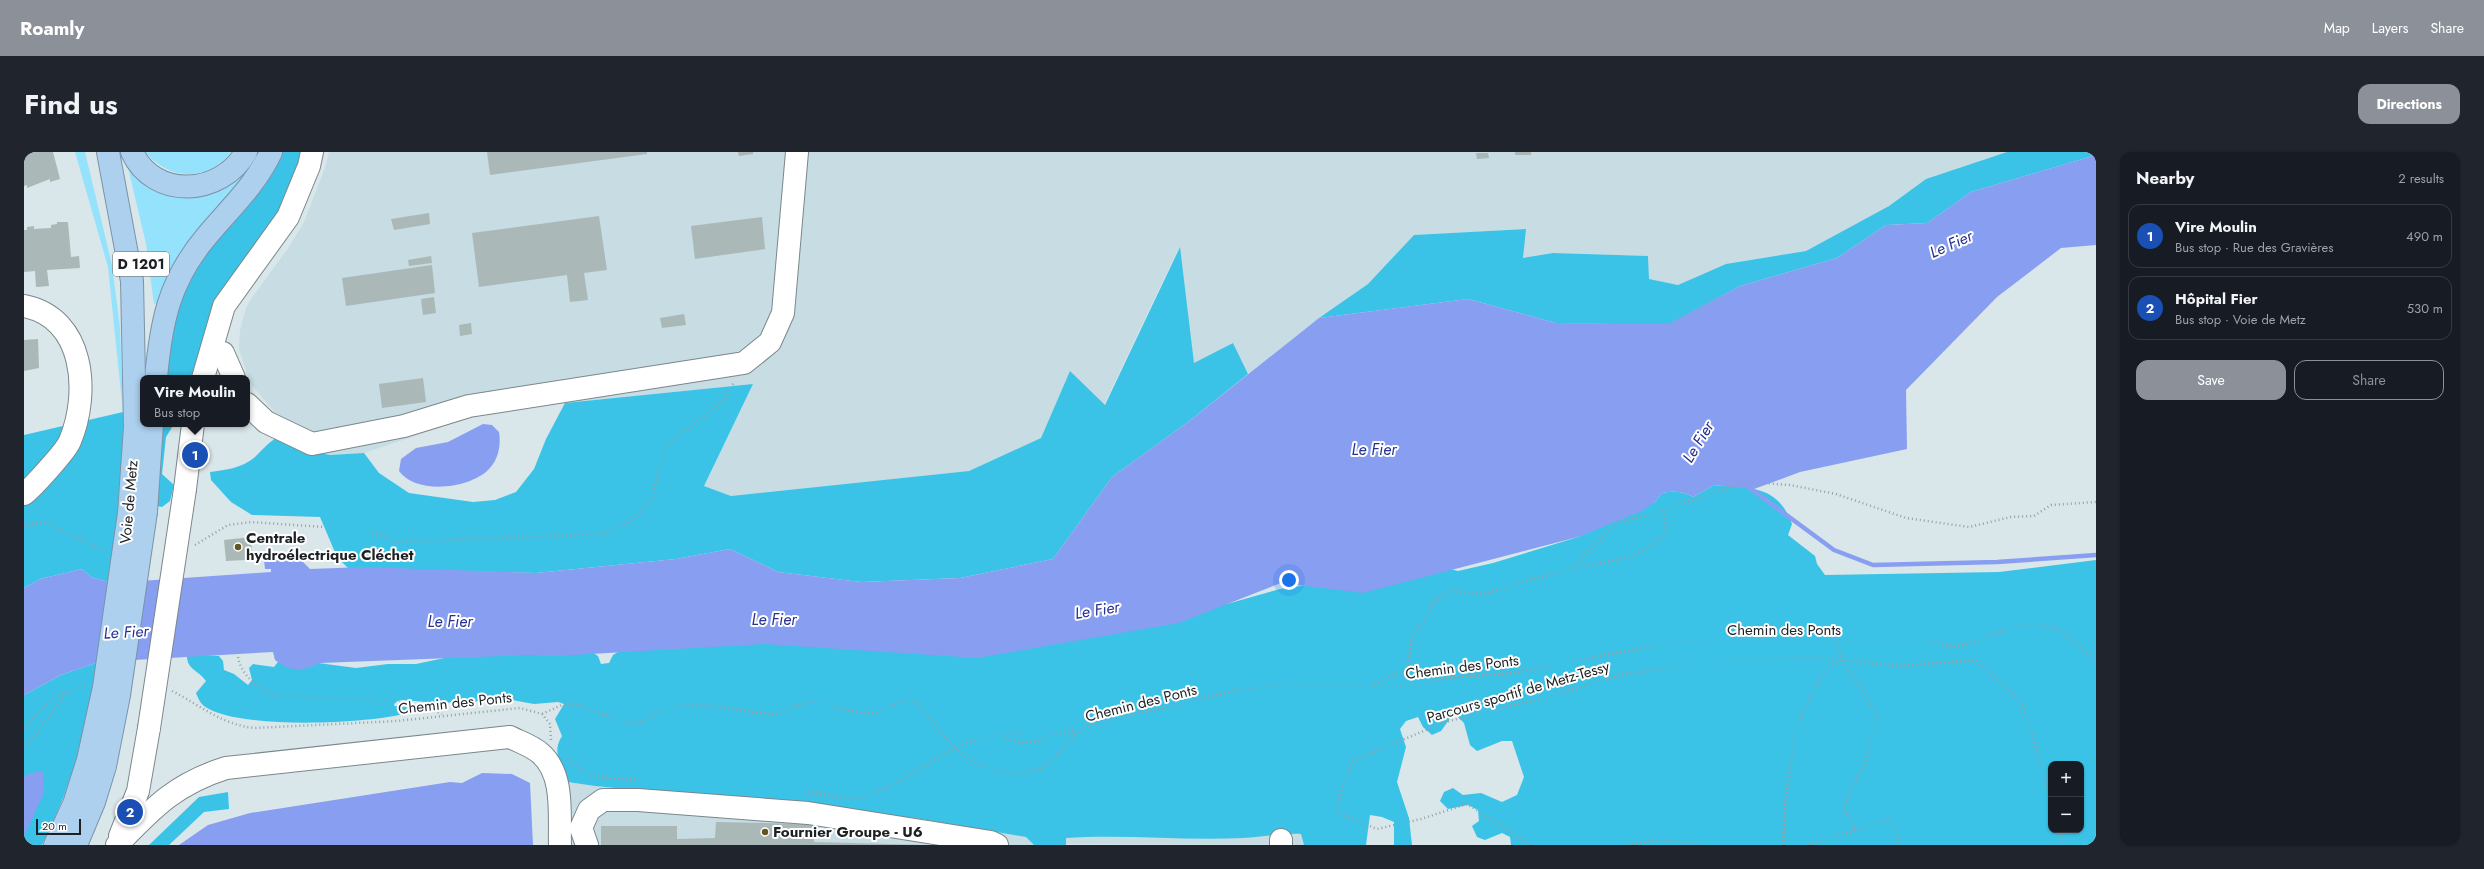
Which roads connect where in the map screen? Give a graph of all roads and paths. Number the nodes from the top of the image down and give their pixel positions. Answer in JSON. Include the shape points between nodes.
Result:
{"nodes":[{"id":1,"x":96,"y":152,"type":"edge"},
{"id":2,"x":108,"y":152,"type":"edge"},
{"id":3,"x":118,"y":152,"type":"edge"},
{"id":4,"x":132,"y":152,"type":"edge"},
{"id":5,"x":246,"y":152,"type":"edge"},
{"id":6,"x":271,"y":152,"type":"edge"},
{"id":7,"x":312,"y":152,"type":"edge"},
{"id":8,"x":797,"y":152,"type":"edge"},
{"id":9,"x":236,"y":292,"type":"junction"},
{"id":10,"x":24,"y":306,"type":"edge"},
{"id":11,"x":133,"y":336,"type":"junction"},
{"id":12,"x":223,"y":353,"type":"junction"},
{"id":13,"x":744,"y":363,"type":"junction"},
{"id":14,"x":150,"y":375,"type":"edge"},
{"id":15,"x":156,"y":375,"type":"edge"},
{"id":16,"x":204,"y":375,"type":"edge"},
{"id":17,"x":219,"y":375,"type":"edge"},
{"id":18,"x":233,"y":375,"type":"edge"},
{"id":19,"x":250,"y":407,"type":"edge"},
{"id":20,"x":153,"y":427,"type":"edge"},
{"id":21,"x":197,"y":431,"type":"edge"},
{"id":22,"x":24,"y":494,"type":"edge"},
{"id":23,"x":2096,"y":502,"type":"edge"},
{"id":24,"x":1663,"y":510,"type":"junction"},
{"id":25,"x":138,"y":512,"type":"junction"},
{"id":26,"x":24,"y":525,"type":"edge"},
{"id":27,"x":190,"y":548,"type":"dead end"},
{"id":28,"x":111,"y":550,"type":"dead end"},
{"id":29,"x":1571,"y":570,"type":"junction"},
{"id":30,"x":1836,"y":641,"type":"junction"},
{"id":31,"x":238,"y":657,"type":"dead end"},
{"id":32,"x":2096,"y":659,"type":"edge"},
{"id":33,"x":1842,"y":660,"type":"junction"},
{"id":34,"x":88,"y":684,"type":"dead end"},
{"id":35,"x":1374,"y":684,"type":"junction"},
{"id":36,"x":167,"y":689,"type":"dead end"},
{"id":37,"x":67,"y":691,"type":"junction"},
{"id":38,"x":443,"y":714,"type":"junction"},
{"id":39,"x":542,"y":714,"type":"junction"},
{"id":40,"x":24,"y":728,"type":"edge"},
{"id":41,"x":1078,"y":731,"type":"junction"},
{"id":42,"x":1026,"y":732,"type":"dead end"},
{"id":43,"x":1003,"y":736,"type":"junction"},
{"id":44,"x":24,"y":745,"type":"edge"},
{"id":45,"x":954,"y":748,"type":"junction"},
{"id":46,"x":544,"y":757,"type":"junction"},
{"id":47,"x":97,"y":763,"type":"junction"},
{"id":48,"x":639,"y":780,"type":"dead end"},
{"id":49,"x":683,"y":784,"type":"dead end"},
{"id":50,"x":720,"y":787,"type":"dead end"},
{"id":51,"x":803,"y":794,"type":"dead end"},
{"id":52,"x":2050,"y":797,"type":"edge"},
{"id":53,"x":157,"y":804,"type":"junction"},
{"id":54,"x":130,"y":812,"type":"junction"},
{"id":55,"x":1856,"y":830,"type":"junction"},
{"id":56,"x":2061,"y":833,"type":"edge"},
{"id":57,"x":55,"y":845,"type":"edge"},
{"id":58,"x":76,"y":845,"type":"edge"},
{"id":59,"x":116,"y":845,"type":"edge"},
{"id":60,"x":560,"y":845,"type":"edge"},
{"id":61,"x":587,"y":845,"type":"edge"},
{"id":62,"x":997,"y":845,"type":"edge"},
{"id":63,"x":1531,"y":845,"type":"edge"},
{"id":64,"x":1628,"y":845,"type":"edge"},
{"id":65,"x":1704,"y":845,"type":"edge"},
{"id":66,"x":1783,"y":845,"type":"edge"},
{"id":67,"x":1808,"y":845,"type":"edge"},
{"id":68,"x":1899,"y":845,"type":"edge"},
{"id":69,"x":2064,"y":845,"type":"edge"}],
"edges":[{"from":1,"to":11,"type":"highway","via":[[115,228]]},
{"from":2,"to":11,"type":"highway","name":"Voie de Metz","number":"D 1201","via":[[132,281]]},
{"from":3,"to":14,"type":"highway","number":"D 1201","via":[[143,275]]},
{"from":4,"to":5,"type":"highway","via":[[138,164],[150,176],[170,185],[187,188],[206,185],[226,175]]},
{"from":6,"to":15,"type":"highway","via":[[250,188],[206,236],[186,263],[173,287],[160,335]]},
{"from":7,"to":9,"type":"street","via":[[309,166],[288,217]]},
{"from":8,"to":13,"type":"street","via":[[783,313],[770,342]]},
{"from":9,"to":12,"type":"street"},
{"from":9,"to":16,"type":"street","via":[[224,306]]},
{"from":10,"to":22,"type":"street","via":[[37,308],[55,320],[70,339],[82,380],[81,401],[70,443]]},
{"from":11,"to":25,"type":"highway","name":"Voie de Metz","number":"D 1201"},
{"from":12,"to":17,"type":"street"},
{"from":12,"to":18,"type":"street"},
{"from":13,"to":19,"type":"street","via":[[469,406],[404,426],[312,444],[266,422]]},
{"from":13,"to":27,"type":"path","via":[[725,399],[667,446],[650,500],[631,521],[604,534],[396,542],[367,530],[251,522],[228,525]]},
{"from":20,"to":25,"type":"highway","name":"Voie de Metz"},
{"from":21,"to":54,"type":"street","bridge":true,"via":[[186,485],[138,791]]},
{"from":23,"to":24,"type":"path","via":[[2051,505],[2034,516],[2011,516],[1969,527],[1906,518],[1828,493],[1790,485],[1747,482]]},
{"from":24,"to":29,"type":"path","via":[[1615,524]]},
{"from":24,"to":29,"type":"path","via":[[1666,534],[1636,555]]},
{"from":25,"to":47,"type":"highway","name":"Voie de Metz","bridge":true,"via":[[104,687]]},
{"from":26,"to":28,"type":"path","via":[[45,522],[102,550]]},
{"from":29,"to":35,"type":"path","via":[[1484,594],[1453,591],[1434,600],[1430,612],[1412,638],[1408,668]]},
{"from":30,"to":32,"type":"path","name":"Chemin des Ponts","via":[[1929,640],[1957,646],[1988,637],[2007,627],[2041,625],[2063,632]]},
{"from":30,"to":33,"type":"path"},
{"from":30,"to":35,"type":"path","name":"Chemin des Ponts","via":[[1678,641],[1512,673],[1446,678],[1417,686]]},
{"from":31,"to":38,"type":"path","via":[[239,664],[251,681],[273,695],[392,701],[424,707]]},
{"from":33,"to":52,"type":"path","name":"Parcours sportif de Metz-Tessy","via":[[1898,666],[1975,660],[2022,702]]},
{"from":33,"to":55,"type":"path","via":[[1877,713],[1866,761],[1843,806]]},
{"from":33,"to":63,"type":"path","name":"Parcours sportif de Metz-Tessy","via":[[1813,657],[1729,660],[1623,674],[1544,698],[1445,722],[1352,761],[1335,811],[1377,829],[1421,819],[1467,804]]},
{"from":33,"to":66,"type":"path","via":[[1825,669],[1798,724],[1785,804]]},
{"from":34,"to":37,"type":"path"},
{"from":35,"to":41,"type":"path","name":"Chemin des Ponts","via":[[1280,685],[1241,689],[1091,725]]},
{"from":36,"to":38,"type":"path","name":"Chemin des Ponts","via":[[214,717],[241,727],[269,728],[397,721]]},
{"from":37,"to":40,"type":"path","via":[[54,697]]},
{"from":37,"to":44,"type":"path","via":[[32,739]]},
{"from":38,"to":39,"type":"path","name":"Chemin des Ponts","via":[[520,708]]},
{"from":39,"to":45,"type":"path","name":"Chemin des Ponts","via":[[564,704],[576,704],[636,724],[664,710],[684,705],[714,706],[774,715],[815,701],[859,713],[875,713],[908,699],[913,700]]},
{"from":39,"to":46,"type":"path","via":[[550,724],[552,737]]},
{"from":41,"to":43,"type":"path","via":[[1060,732],[1038,742],[1027,743]]},
{"from":41,"to":45,"type":"path","name":"Chemin des Ponts","via":[[1044,765],[1022,774],[985,768],[963,757]]},
{"from":42,"to":43,"type":"path"},
{"from":43,"to":45,"type":"path","via":[[986,736]]},
{"from":45,"to":51,"type":"path","via":[[877,792],[846,799],[823,794]]},
{"from":46,"to":48,"type":"path","via":[[558,752],[563,753],[577,767],[592,776]]},
{"from":46,"to":53,"type":"street","via":[[510,737],[226,768],[192,780]]},
{"from":46,"to":60,"type":"street","via":[[557,782]]},
{"from":47,"to":57,"type":"highway","name":"Voie de Metz"},
{"from":47,"to":58,"type":"highway","name":"Voie de Metz","via":[[94,802]]},
{"from":49,"to":50,"type":"path"},
{"from":53,"to":54,"type":"street"},
{"from":53,"to":59,"type":"street"},
{"from":54,"to":59,"type":"street"},
{"from":55,"to":67,"type":"path"},
{"from":55,"to":68,"type":"path","via":[[1892,819]]},
{"from":56,"to":69,"type":"path"},
{"from":61,"to":62,"type":"street","via":[[582,828],[589,810],[603,800],[638,800],[808,813]]},
{"from":64,"to":65,"type":"path","via":[[1658,840]]}]}
